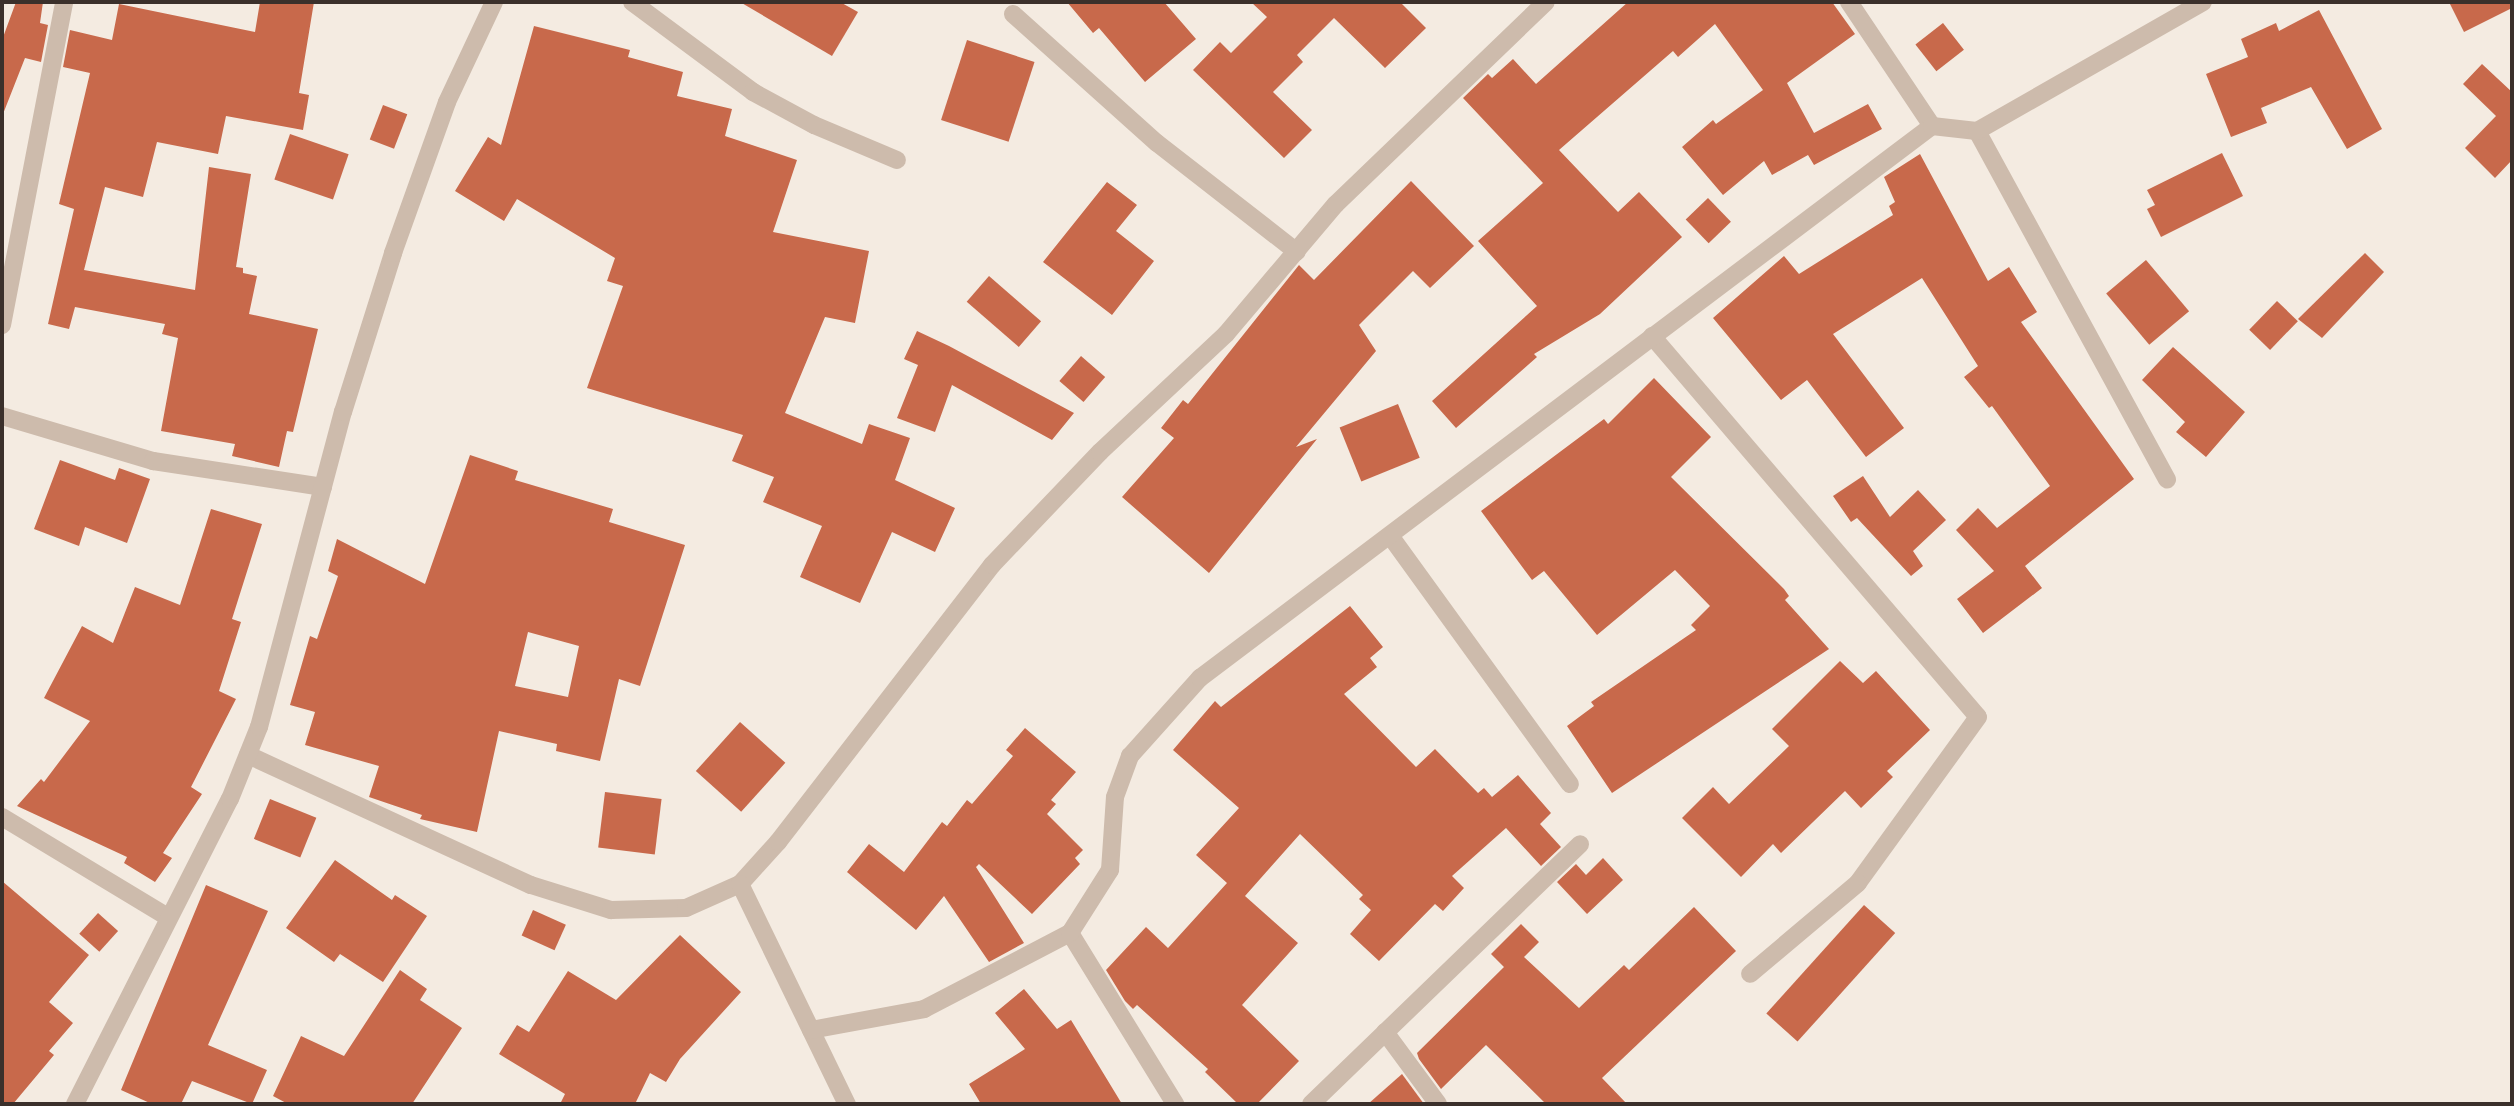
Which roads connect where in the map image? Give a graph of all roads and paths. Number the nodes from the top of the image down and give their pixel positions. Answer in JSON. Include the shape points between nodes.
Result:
{"nodes":[{"id":1,"x":64,"y":2,"type":"edge"},
{"id":2,"x":494,"y":2,"type":"edge"},
{"id":3,"x":632,"y":2,"type":"edge"},
{"id":4,"x":1546,"y":2,"type":"edge"},
{"id":5,"x":1849,"y":2,"type":"edge"},
{"id":6,"x":2203,"y":2,"type":"edge"},
{"id":7,"x":1013,"y":14,"type":"dead end"},
{"id":8,"x":1932,"y":126,"type":"junction"},
{"id":9,"x":1977,"y":131,"type":"junction"},
{"id":10,"x":898,"y":160,"type":"dead end"},
{"id":11,"x":1297,"y":252,"type":"junction"},
{"id":12,"x":2,"y":325,"type":"edge"},
{"id":13,"x":1653,"y":336,"type":"junction"},
{"id":14,"x":2,"y":416,"type":"edge"},
{"id":15,"x":2167,"y":480,"type":"dead end"},
{"id":16,"x":323,"y":487,"type":"junction"},
{"id":17,"x":1391,"y":537,"type":"junction"},
{"id":18,"x":248,"y":755,"type":"junction"},
{"id":19,"x":1570,"y":784,"type":"dead end"},
{"id":20,"x":2,"y":817,"type":"edge"},
{"id":21,"x":1580,"y":844,"type":"dead end"},
{"id":22,"x":740,"y":884,"type":"junction"},
{"id":23,"x":168,"y":917,"type":"junction"},
{"id":24,"x":1070,"y":933,"type":"junction"},
{"id":25,"x":1750,"y":974,"type":"dead end"},
{"id":26,"x":811,"y":1030,"type":"junction"},
{"id":27,"x":1385,"y":1032,"type":"junction"},
{"id":28,"x":80,"y":1102,"type":"edge"},
{"id":29,"x":847,"y":1104,"type":"edge"},
{"id":30,"x":1175,"y":1104,"type":"edge"},
{"id":31,"x":1311,"y":1104,"type":"edge"},
{"id":32,"x":1438,"y":1104,"type":"edge"}],
"edges":[{"from":1,"to":12,"type":"street"},
{"from":2,"to":16,"type":"street","via":[[447,102],[393,253]]},
{"from":3,"to":10,"type":"street","via":[[752,92],[814,125]]},
{"from":4,"to":11,"type":"street","via":[[1336,204]]},
{"from":5,"to":8,"type":"street"},
{"from":6,"to":9,"type":"street"},
{"from":7,"to":11,"type":"street","via":[[1157,143]]},
{"from":8,"to":9,"type":"street"},
{"from":8,"to":13,"type":"street"},
{"from":9,"to":15,"type":"street"},
{"from":11,"to":22,"type":"street","via":[[1226,334],[1100,452],[992,565],[778,842]]},
{"from":13,"to":17,"type":"street"},
{"from":13,"to":25,"type":"street","via":[[1978,718],[1858,883]]},
{"from":14,"to":16,"type":"street","via":[[153,461]]},
{"from":16,"to":18,"type":"street","via":[[280,658]]},
{"from":17,"to":19,"type":"street"},
{"from":17,"to":24,"type":"street","via":[[1200,678],[1130,757],[1115,797],[1110,870]]},
{"from":18,"to":22,"type":"street","via":[[531,884],[611,909],[686,908]]},
{"from":18,"to":23,"type":"street"},
{"from":20,"to":23,"type":"street"},
{"from":21,"to":27,"type":"street"},
{"from":22,"to":26,"type":"street"},
{"from":23,"to":28,"type":"street"},
{"from":24,"to":26,"type":"street","via":[[924,1009]]},
{"from":24,"to":30,"type":"street"},
{"from":26,"to":29,"type":"street"},
{"from":27,"to":31,"type":"street"},
{"from":27,"to":32,"type":"street"}]}
